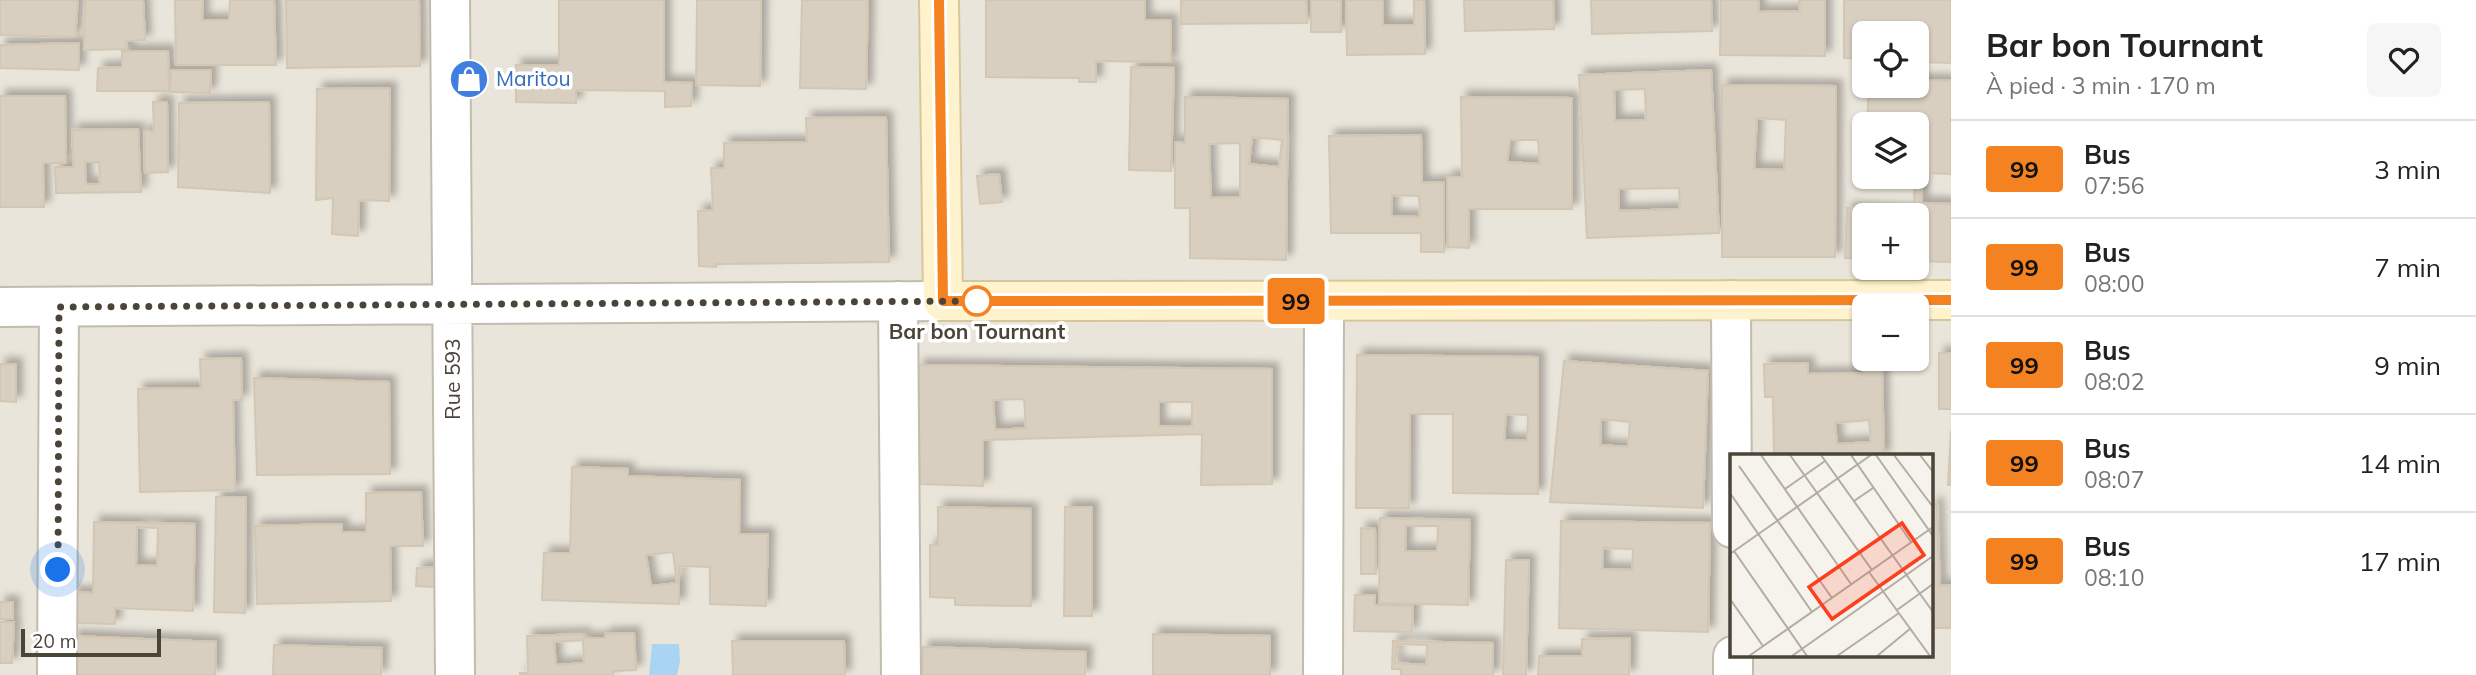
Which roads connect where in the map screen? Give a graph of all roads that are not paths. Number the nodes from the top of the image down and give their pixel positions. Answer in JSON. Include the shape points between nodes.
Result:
{"nodes":[{"id":1,"x":450,"y":0,"type":"edge"},
{"id":2,"x":939,"y":0,"type":"edge"},
{"id":3,"x":1731,"y":300,"type":"junction"},
{"id":4,"x":1951,"y":300,"type":"edge"},
{"id":5,"x":898,"y":301,"type":"junction"},
{"id":6,"x":943,"y":301,"type":"junction"},
{"id":7,"x":1324,"y":301,"type":"junction"},
{"id":8,"x":452,"y":304,"type":"junction"},
{"id":9,"x":0,"y":307,"type":"edge"},
{"id":10,"x":59,"y":307,"type":"junction"},
{"id":11,"x":1732,"y":454,"type":"edge"},
{"id":12,"x":57,"y":675,"type":"edge"},
{"id":13,"x":455,"y":675,"type":"edge"},
{"id":14,"x":901,"y":675,"type":"edge"},
{"id":15,"x":1323,"y":675,"type":"edge"}],
"edges":[{"from":1,"to":8,"type":"street","name":"Rue 593"},
{"from":2,"to":6,"type":"street"},
{"from":3,"to":4,"type":"street"},
{"from":3,"to":7,"type":"street"},
{"from":3,"to":11,"type":"street"},
{"from":5,"to":6,"type":"street"},
{"from":5,"to":8,"type":"street"},
{"from":5,"to":14,"type":"street"},
{"from":6,"to":7,"type":"street"},
{"from":7,"to":15,"type":"street"},
{"from":8,"to":10,"type":"street"},
{"from":8,"to":13,"type":"street","name":"Rue 593"},
{"from":9,"to":10,"type":"street"},
{"from":10,"to":12,"type":"street"}]}
